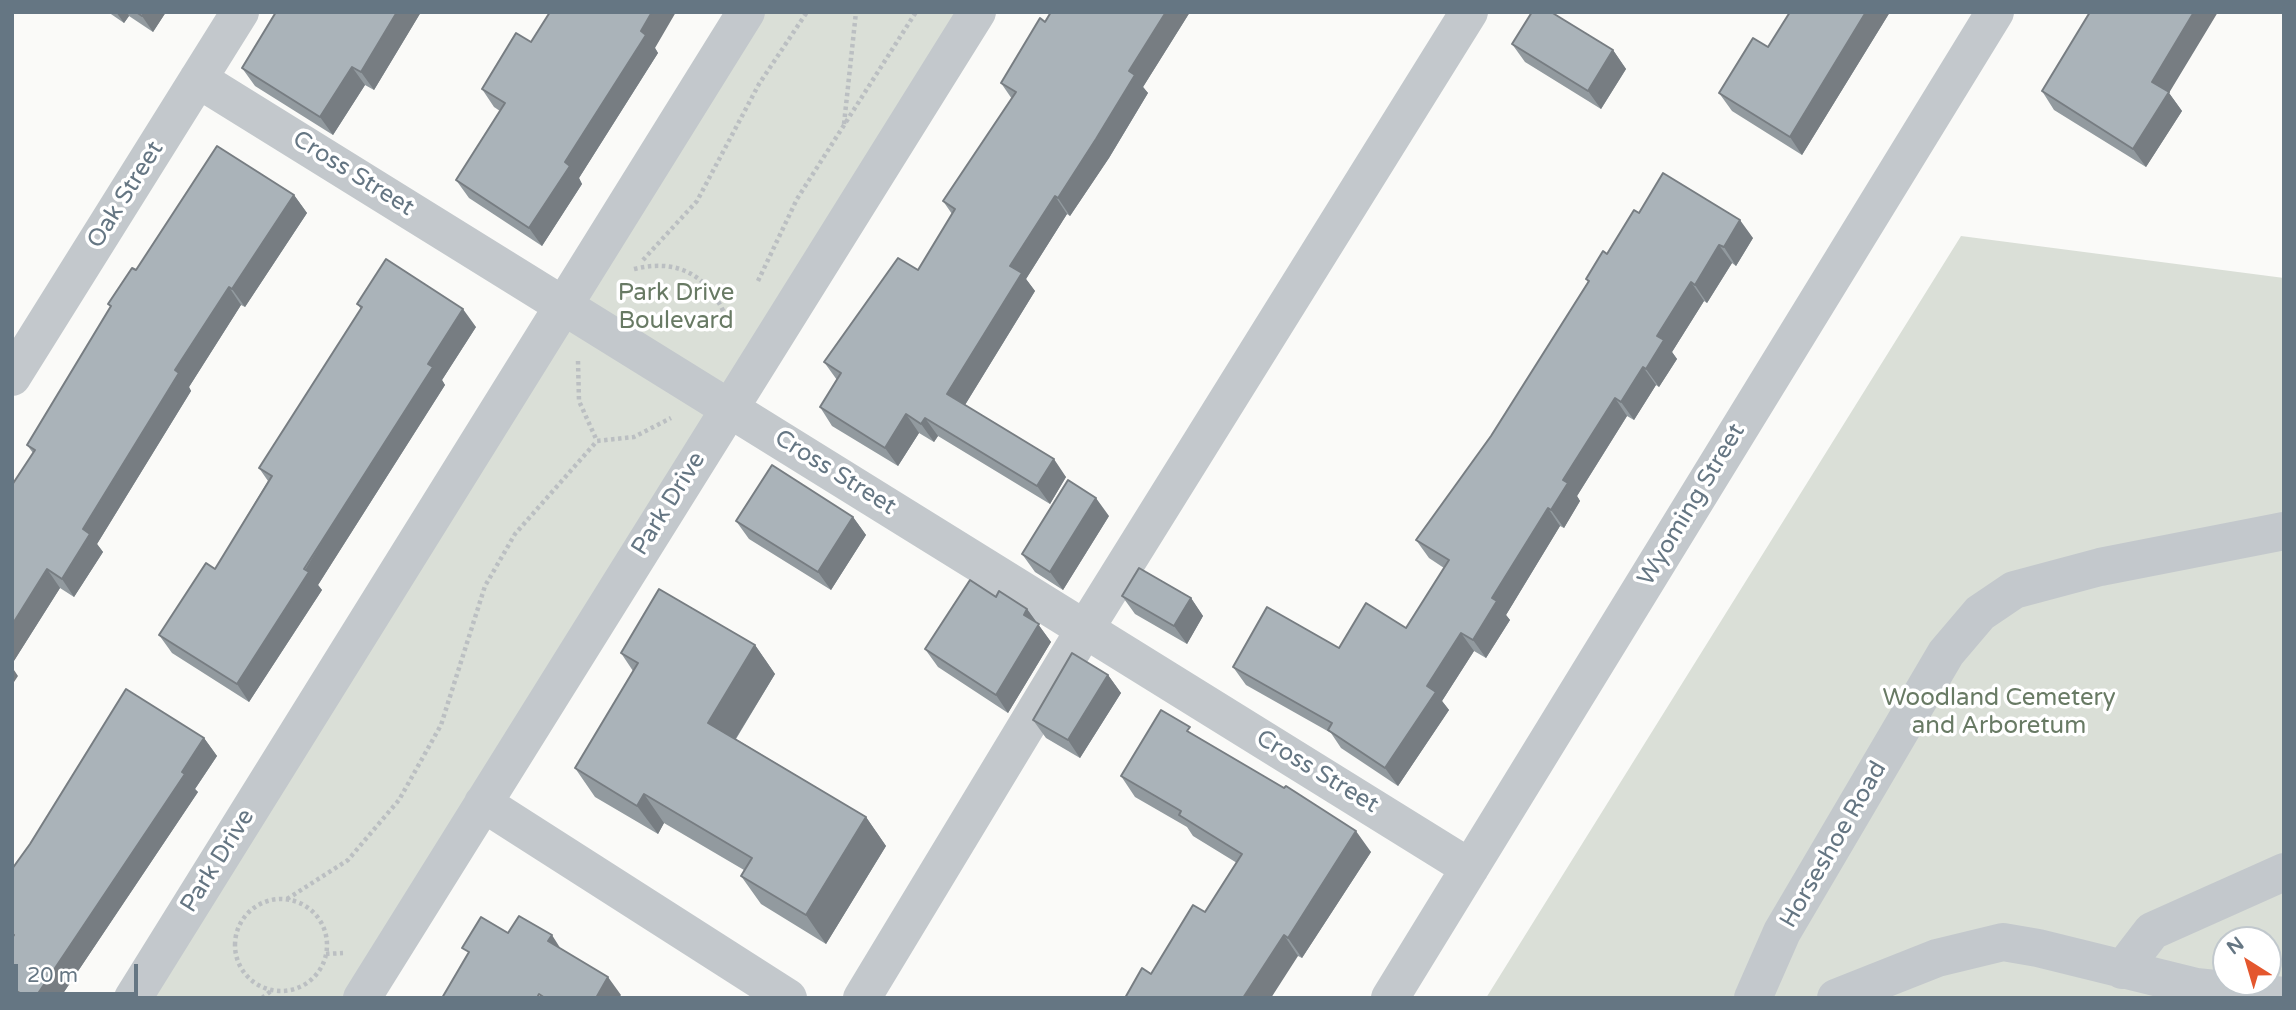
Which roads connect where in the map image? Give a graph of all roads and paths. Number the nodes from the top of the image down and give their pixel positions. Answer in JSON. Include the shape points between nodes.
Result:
{"nodes":[{"id":1,"x":240,"y":12,"type":"edge"},
{"id":2,"x":746,"y":12,"type":"edge"},
{"id":3,"x":807,"y":12,"type":"edge"},
{"id":4,"x":856,"y":12,"type":"edge"},
{"id":5,"x":916,"y":12,"type":"edge"},
{"id":6,"x":977,"y":12,"type":"edge"},
{"id":7,"x":1469,"y":12,"type":"edge"},
{"id":8,"x":1995,"y":12,"type":"edge"},
{"id":9,"x":198,"y":79,"type":"junction"},
{"id":10,"x":843,"y":128,"type":"junction"},
{"id":11,"x":635,"y":268,"type":"junction"},
{"id":12,"x":627,"y":277,"type":"dead end"},
{"id":13,"x":757,"y":283,"type":"dead end"},
{"id":14,"x":563,"y":303,"type":"junction"},
{"id":15,"x":737,"y":319,"type":"dead end"},
{"id":16,"x":731,"y":331,"type":"junction"},
{"id":17,"x":726,"y":343,"type":"dead end"},
{"id":18,"x":578,"y":350,"type":"dead end"},
{"id":19,"x":12,"y":377,"type":"edge"},
{"id":20,"x":728,"y":408,"type":"junction"},
{"id":21,"x":673,"y":417,"type":"dead end"},
{"id":22,"x":597,"y":441,"type":"junction"},
{"id":23,"x":2284,"y":531,"type":"edge"},
{"id":24,"x":1085,"y":629,"type":"junction"},
{"id":25,"x":483,"y":803,"type":"junction"},
{"id":26,"x":1470,"y":868,"type":"junction"},
{"id":27,"x":2284,"y":872,"type":"edge"},
{"id":28,"x":287,"y":899,"type":"junction"},
{"id":29,"x":2122,"y":970,"type":"junction"},
{"id":30,"x":271,"y":991,"type":"junction"},
{"id":31,"x":2284,"y":996,"type":"edge"},
{"id":32,"x":133,"y":998,"type":"edge"},
{"id":33,"x":262,"y":998,"type":"edge"},
{"id":34,"x":362,"y":998,"type":"edge"},
{"id":35,"x":788,"y":998,"type":"edge"},
{"id":36,"x":862,"y":998,"type":"edge"},
{"id":37,"x":1390,"y":998,"type":"edge"},
{"id":38,"x":1754,"y":998,"type":"edge"},
{"id":39,"x":1836,"y":998,"type":"edge"}],
"edges":[{"from":1,"to":9,"type":"street","name":"Oak Street"},
{"from":2,"to":14,"type":"street","name":"Park Drive"},
{"from":3,"to":11,"type":"path","via":[[759,84],[697,201]]},
{"from":4,"to":10,"type":"path"},
{"from":5,"to":10,"type":"path"},
{"from":6,"to":20,"type":"street","name":"Park Drive"},
{"from":7,"to":24,"type":"street"},
{"from":8,"to":26,"type":"street","name":"Wyoming Street"},
{"from":9,"to":14,"type":"street","name":"Cross Street"},
{"from":9,"to":19,"type":"street","name":"Oak Street"},
{"from":10,"to":13,"type":"path","via":[[797,199]]},
{"from":11,"to":12,"type":"path"},
{"from":11,"to":16,"type":"path","via":[[669,266],[701,279],[721,301]]},
{"from":14,"to":20,"type":"street","name":"Cross Street"},
{"from":14,"to":32,"type":"street","name":"Park Drive"},
{"from":15,"to":16,"type":"path"},
{"from":16,"to":17,"type":"path"},
{"from":18,"to":22,"type":"path","via":[[579,401]]},
{"from":20,"to":24,"type":"street","name":"Cross Street"},
{"from":20,"to":25,"type":"street","name":"Park Drive"},
{"from":21,"to":22,"type":"path","via":[[635,437]]},
{"from":22,"to":28,"type":"path","via":[[515,534],[485,586],[440,725],[399,800],[348,860]]},
{"from":23,"to":38,"type":"street","name":"Horseshoe Road","via":[[2100,567],[2014,590],[1980,613],[1947,653],[1782,932]]},
{"from":24,"to":26,"type":"street","name":"Cross Street"},
{"from":24,"to":36,"type":"street"},
{"from":25,"to":34,"type":"street","name":"Park Drive"},
{"from":25,"to":35,"type":"street"},
{"from":26,"to":37,"type":"street","name":"Wyoming Street"},
{"from":27,"to":29,"type":"street","via":[[2152,931]]},
{"from":28,"to":30,"type":"path","via":[[257,905],[244,915],[235,937],[236,961],[244,975]]},
{"from":28,"to":30,"type":"path","via":[[315,913],[327,940],[326,954],[321,968],[300,988]]},
{"from":29,"to":31,"type":"street","via":[[2196,987]]},
{"from":29,"to":39,"type":"street","via":[[2003,943],[1937,958]]},
{"from":30,"to":33,"type":"path"}]}
